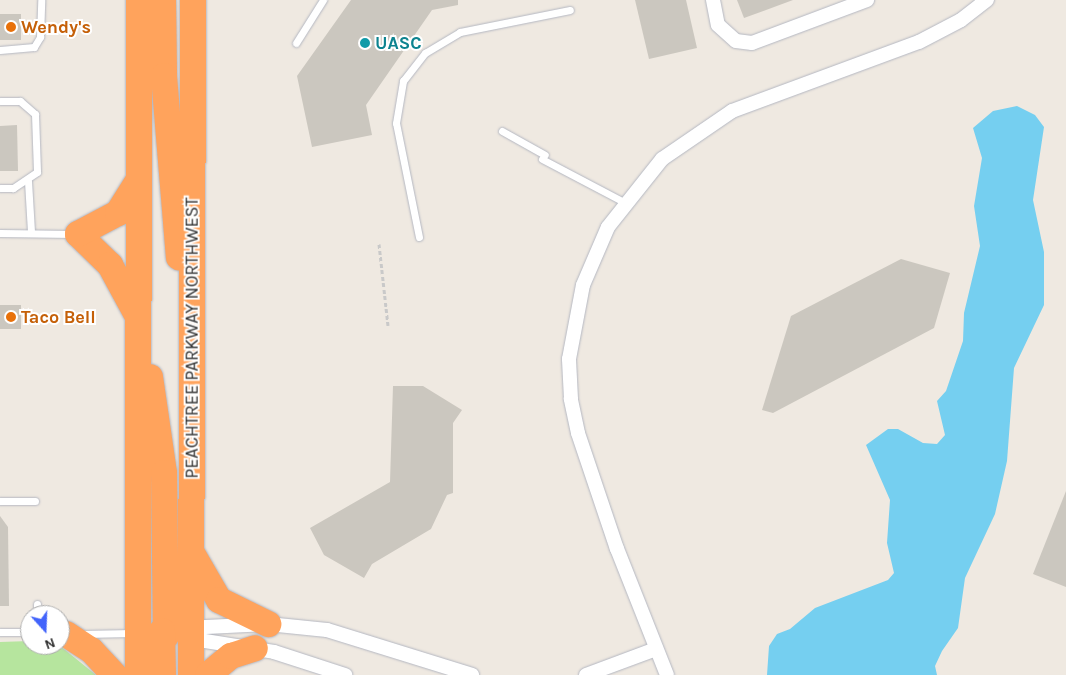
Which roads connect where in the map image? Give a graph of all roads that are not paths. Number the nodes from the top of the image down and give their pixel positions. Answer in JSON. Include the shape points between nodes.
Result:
{"nodes":[{"id":1,"x":41,"y":0,"type":"edge"},
{"id":2,"x":139,"y":0,"type":"edge"},
{"id":3,"x":164,"y":0,"type":"edge"},
{"id":4,"x":193,"y":0,"type":"edge"},
{"id":5,"x":323,"y":0,"type":"edge"},
{"id":6,"x":713,"y":0,"type":"edge"},
{"id":7,"x":867,"y":0,"type":"edge"},
{"id":8,"x":987,"y":0,"type":"edge"},
{"id":9,"x":570,"y":10,"type":"dead end"},
{"id":10,"x":296,"y":43,"type":"dead end"},
{"id":11,"x":0,"y":50,"type":"edge"},
{"id":12,"x":0,"y":101,"type":"edge"},
{"id":13,"x":502,"y":131,"type":"dead end"},
{"id":14,"x":139,"y":180,"type":"junction"},
{"id":15,"x":28,"y":181,"type":"junction"},
{"id":16,"x":0,"y":188,"type":"edge"},
{"id":17,"x":624,"y":202,"type":"junction"},
{"id":18,"x":31,"y":231,"type":"junction"},
{"id":19,"x":0,"y":233,"type":"edge"},
{"id":20,"x":78,"y":234,"type":"junction"},
{"id":21,"x":419,"y":237,"type":"dead end"},
{"id":22,"x":193,"y":293,"type":"junction"},
{"id":23,"x":139,"y":330,"type":"junction"},
{"id":24,"x":0,"y":500,"type":"edge"},
{"id":25,"x":35,"y":501,"type":"dead end"},
{"id":26,"x":192,"y":550,"type":"junction"},
{"id":27,"x":268,"y":624,"type":"junction"},
{"id":28,"x":0,"y":632,"type":"edge"},
{"id":29,"x":20,"y":632,"type":"edge"},
{"id":30,"x":168,"y":633,"type":"junction"},
{"id":31,"x":70,"y":634,"type":"edge"},
{"id":32,"x":70,"y":638,"type":"edge"},
{"id":33,"x":255,"y":648,"type":"junction"},
{"id":34,"x":656,"y":649,"type":"junction"},
{"id":35,"x":114,"y":675,"type":"edge"},
{"id":36,"x":138,"y":675,"type":"edge"},
{"id":37,"x":163,"y":675,"type":"edge"},
{"id":38,"x":191,"y":675,"type":"edge"},
{"id":39,"x":208,"y":675,"type":"edge"},
{"id":40,"x":345,"y":675,"type":"edge"},
{"id":41,"x":472,"y":675,"type":"edge"},
{"id":42,"x":586,"y":675,"type":"edge"},
{"id":43,"x":668,"y":675,"type":"edge"}],
"edges":[{"from":1,"to":11,"type":"lane","via":[[40,37],[34,48]]},
{"from":2,"to":14,"type":"highway","name":"PEACHTREE PARKWAY NORTHWEST"},
{"from":3,"to":22,"type":"highway","via":[[164,76],[177,250]]},
{"from":4,"to":22,"type":"highway","name":"PEACHTREE PARKWAY NORTHWEST"},
{"from":5,"to":10,"type":"lane"},
{"from":6,"to":7,"type":"street","via":[[718,26],[736,41],[752,43]]},
{"from":8,"to":17,"type":"street","via":[[961,20],[919,42],[732,111],[662,159]]},
{"from":9,"to":21,"type":"lane","via":[[460,32],[425,52],[403,81],[396,123]]},
{"from":12,"to":15,"type":"lane","via":[[20,101],[35,114],[37,172]]},
{"from":13,"to":17,"type":"lane"},
{"from":14,"to":20,"type":"highway","via":[[118,213]]},
{"from":14,"to":23,"type":"highway","name":"PEACHTREE PARKWAY NORTHWEST"},
{"from":15,"to":16,"type":"lane"},
{"from":15,"to":18,"type":"lane"},
{"from":17,"to":34,"type":"street","via":[[583,285],[569,359],[571,399],[608,522]]},
{"from":18,"to":19,"type":"lane"},
{"from":18,"to":20,"type":"lane"},
{"from":20,"to":23,"type":"highway","via":[[110,265]]},
{"from":22,"to":26,"type":"highway","name":"PEACHTREE PARKWAY NORTHWEST"},
{"from":23,"to":30,"type":"highway","name":"PEACHTREE PARKWAY NORTHWEST"},
{"from":24,"to":25,"type":"lane"},
{"from":26,"to":27,"type":"highway","via":[[219,600]]},
{"from":26,"to":30,"type":"highway","name":"PEACHTREE PARKWAY NORTHWEST"},
{"from":27,"to":30,"type":"street"},
{"from":27,"to":41,"type":"street","via":[[344,634]]},
{"from":28,"to":29,"type":"lane"},
{"from":30,"to":31,"type":"lane"},
{"from":30,"to":33,"type":"street"},
{"from":30,"to":36,"type":"highway","name":"PEACHTREE PARKWAY NORTHWEST"},
{"from":30,"to":37,"type":"highway"},
{"from":30,"to":38,"type":"highway","name":"PEACHTREE PARKWAY NORTHWEST"},
{"from":32,"to":35,"type":"highway","via":[[91,650]]},
{"from":33,"to":39,"type":"highway","via":[[231,656]]},
{"from":33,"to":40,"type":"street"},
{"from":34,"to":42,"type":"street"},
{"from":34,"to":43,"type":"street"}]}
